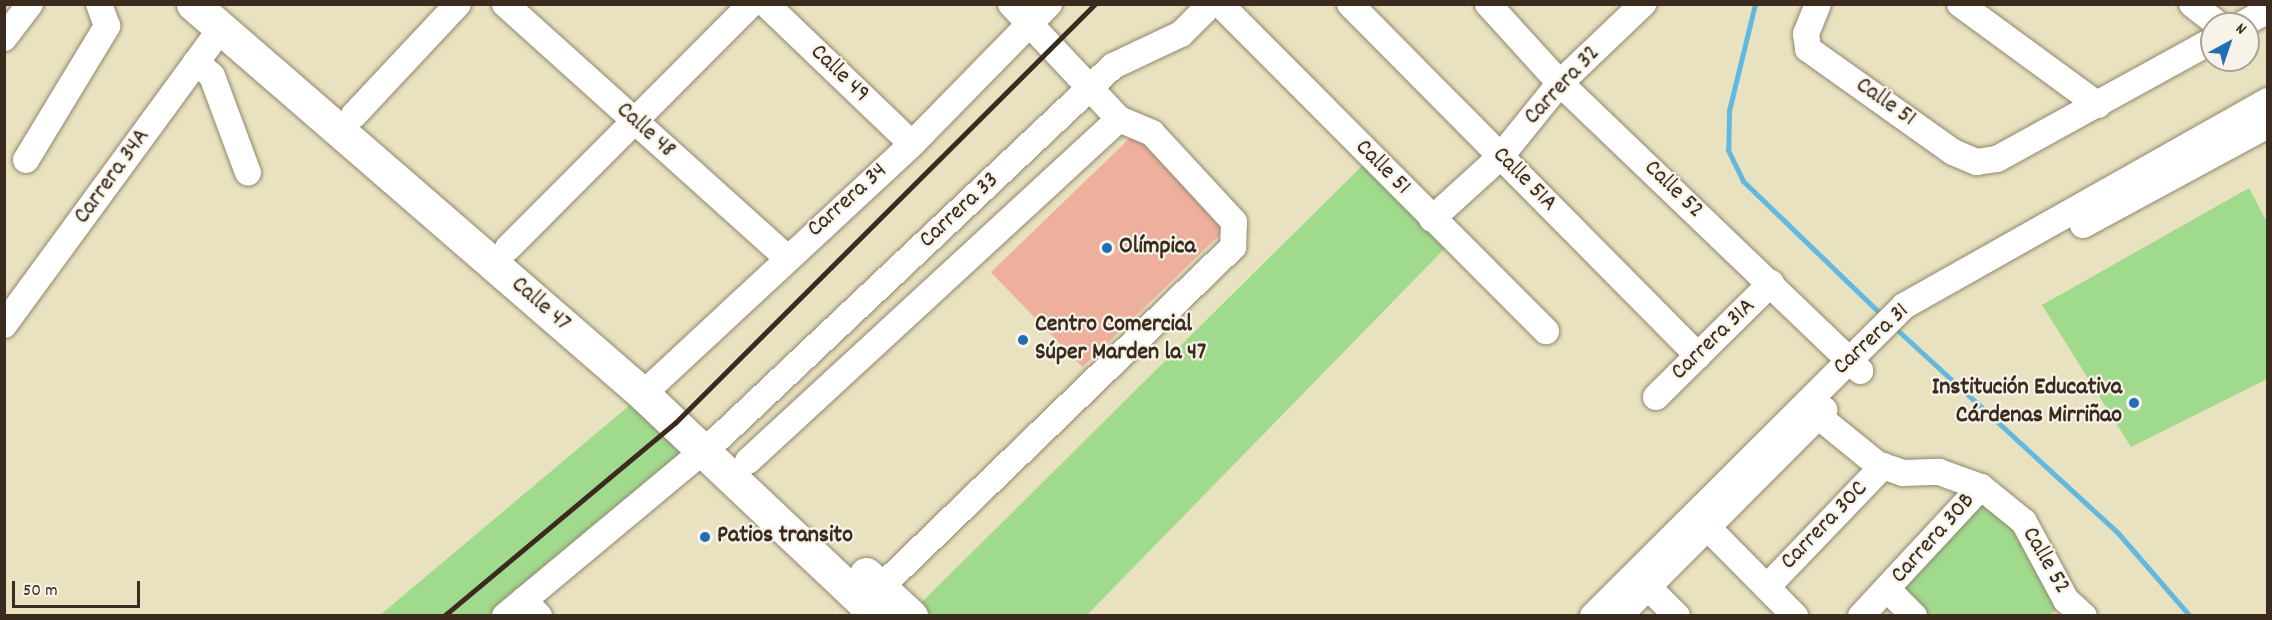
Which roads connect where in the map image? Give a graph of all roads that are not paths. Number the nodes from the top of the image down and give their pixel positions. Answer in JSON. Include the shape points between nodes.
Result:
{"nodes":[{"id":1,"x":30,"y":4,"type":"edge"},
{"id":2,"x":99,"y":4,"type":"edge"},
{"id":3,"x":193,"y":4,"type":"edge"},
{"id":4,"x":506,"y":4,"type":"edge"},
{"id":5,"x":751,"y":4,"type":"edge"},
{"id":6,"x":766,"y":4,"type":"edge"},
{"id":7,"x":1011,"y":4,"type":"edge"},
{"id":8,"x":1049,"y":4,"type":"edge"},
{"id":9,"x":1211,"y":4,"type":"edge"},
{"id":10,"x":1220,"y":4,"type":"edge"},
{"id":11,"x":1350,"y":4,"type":"edge"},
{"id":12,"x":1488,"y":4,"type":"edge"},
{"id":13,"x":1818,"y":4,"type":"edge"},
{"id":14,"x":1960,"y":4,"type":"edge"},
{"id":15,"x":452,"y":6,"type":"edge"},
{"id":16,"x":1635,"y":7,"type":"edge"},
{"id":17,"x":223,"y":16,"type":"edge"},
{"id":18,"x":1031,"y":24,"type":"junction"},
{"id":19,"x":4,"y":38,"type":"edge"},
{"id":20,"x":2200,"y":48,"type":"edge"},
{"id":21,"x":196,"y":62,"type":"junction"},
{"id":22,"x":1560,"y":83,"type":"junction"},
{"id":23,"x":1090,"y":88,"type":"junction"},
{"id":24,"x":2268,"y":101,"type":"edge"},
{"id":25,"x":2098,"y":105,"type":"junction"},
{"id":26,"x":354,"y":115,"type":"junction"},
{"id":27,"x":1119,"y":119,"type":"junction"},
{"id":28,"x":634,"y":122,"type":"junction"},
{"id":29,"x":2268,"y":125,"type":"edge"},
{"id":30,"x":912,"y":144,"type":"junction"},
{"id":31,"x":1502,"y":156,"type":"junction"},
{"id":32,"x":26,"y":160,"type":"dead end"},
{"id":33,"x":248,"y":173,"type":"dead end"},
{"id":34,"x":1432,"y":219,"type":"junction"},
{"id":35,"x":508,"y":248,"type":"junction"},
{"id":36,"x":786,"y":257,"type":"junction"},
{"id":37,"x":1772,"y":284,"type":"junction"},
{"id":38,"x":1904,"y":317,"type":"junction"},
{"id":39,"x":4,"y":325,"type":"edge"},
{"id":40,"x":1546,"y":331,"type":"dead end"},
{"id":41,"x":1698,"y":356,"type":"junction"},
{"id":42,"x":1855,"y":366,"type":"junction"},
{"id":43,"x":651,"y":386,"type":"junction"},
{"id":44,"x":1656,"y":397,"type":"dead end"},
{"id":45,"x":1818,"y":416,"type":"junction"},
{"id":46,"x":713,"y":443,"type":"junction"},
{"id":47,"x":748,"y":461,"type":"junction"},
{"id":48,"x":1883,"y":466,"type":"junction"},
{"id":49,"x":1981,"y":487,"type":"junction"},
{"id":50,"x":1708,"y":528,"type":"junction"},
{"id":51,"x":1648,"y":587,"type":"junction"},
{"id":52,"x":1767,"y":587,"type":"junction"},
{"id":53,"x":1888,"y":590,"type":"junction"},
{"id":54,"x":880,"y":601,"type":"edge"},
{"id":55,"x":523,"y":610,"type":"edge"},
{"id":56,"x":2067,"y":610,"type":"edge"},
{"id":57,"x":911,"y":615,"type":"edge"},
{"id":58,"x":1593,"y":615,"type":"edge"},
{"id":59,"x":1619,"y":615,"type":"edge"},
{"id":60,"x":1677,"y":615,"type":"edge"},
{"id":61,"x":1795,"y":615,"type":"edge"},
{"id":62,"x":1861,"y":615,"type":"edge"},
{"id":63,"x":1914,"y":615,"type":"edge"}],
"edges":[{"from":1,"to":19,"type":"street"},
{"from":2,"to":32,"type":"street","via":[[107,26]]},
{"from":3,"to":17,"type":"main road","name":"Calle 47"},
{"from":4,"to":28,"type":"street","name":"Calle 48"},
{"from":5,"to":28,"type":"street"},
{"from":6,"to":30,"type":"street","name":"Calle 49"},
{"from":7,"to":18,"type":"street"},
{"from":8,"to":18,"type":"street","name":"Carrera 34"},
{"from":9,"to":23,"type":"street","name":"Carrera 33","via":[[1181,34],[1113,66]]},
{"from":10,"to":34,"type":"street","name":"Calle 51"},
{"from":11,"to":31,"type":"street","name":"Calle 51A"},
{"from":12,"to":22,"type":"street","name":"Calle 52"},
{"from":13,"to":25,"type":"street","name":"Calle 51","via":[[1806,34],[1808,49],[1953,152],[1977,162],[1997,159]]},
{"from":14,"to":25,"type":"street"},
{"from":15,"to":26,"type":"street"},
{"from":16,"to":22,"type":"street","name":"Carrera 32"},
{"from":17,"to":21,"type":"street","name":"Carrera 34A"},
{"from":17,"to":26,"type":"main road","name":"Calle 47"},
{"from":17,"to":43,"type":"main road","name":"Calle 47"},
{"from":18,"to":23,"type":"street"},
{"from":18,"to":30,"type":"street","name":"Carrera 34"},
{"from":20,"to":25,"type":"street"},
{"from":21,"to":33,"type":"street","via":[[212,76]]},
{"from":21,"to":39,"type":"street","name":"Carrera 34A"},
{"from":22,"to":31,"type":"street","name":"Carrera 32"},
{"from":22,"to":37,"type":"street","name":"Calle 52"},
{"from":23,"to":27,"type":"street"},
{"from":23,"to":46,"type":"street","name":"Carrera 33"},
{"from":24,"to":38,"type":"street","name":"Carrera 31"},
{"from":26,"to":35,"type":"main road","name":"Calle 47"},
{"from":27,"to":47,"type":"street"},
{"from":27,"to":54,"type":"street","via":[[1152,133],[1234,222],[1233,247]]},
{"from":28,"to":35,"type":"street"},
{"from":28,"to":36,"type":"street","name":"Calle 48"},
{"from":29,"to":38,"type":"street","name":"Carrera 31"},
{"from":30,"to":36,"type":"street","name":"Carrera 34"},
{"from":31,"to":34,"type":"street","name":"Carrera 32"},
{"from":31,"to":41,"type":"street","name":"Calle 51A"},
{"from":34,"to":40,"type":"street","name":"Calle 51"},
{"from":35,"to":43,"type":"main road","name":"Calle 47"},
{"from":36,"to":43,"type":"street","name":"Carrera 34"},
{"from":37,"to":41,"type":"street","name":"Carrera 31A"},
{"from":37,"to":42,"type":"street","name":"Calle 52"},
{"from":38,"to":42,"type":"street","name":"Carrera 31"},
{"from":41,"to":44,"type":"street","name":"Carrera 31A"},
{"from":42,"to":45,"type":"street","name":"Carrera 31"},
{"from":42,"to":58,"type":"street","name":"Carrera 31"},
{"from":43,"to":46,"type":"main road","name":"Calle 47"},
{"from":45,"to":48,"type":"street","name":"Calle 52"},
{"from":45,"to":50,"type":"street","name":"Carrera 31"},
{"from":46,"to":47,"type":"main road","name":"Calle 47"},
{"from":46,"to":54,"type":"main road","name":"Calle 47"},
{"from":46,"to":55,"type":"street"},
{"from":47,"to":54,"type":"main road","name":"Calle 47"},
{"from":48,"to":49,"type":"street","name":"Calle 52","via":[[1903,473],[1940,472]]},
{"from":48,"to":52,"type":"street","name":"Carrera 30C"},
{"from":49,"to":53,"type":"street","name":"Carrera 30B"},
{"from":49,"to":56,"type":"street","name":"Calle 52","via":[[2024,522]]},
{"from":50,"to":51,"type":"street","name":"Carrera 31"},
{"from":50,"to":52,"type":"street"},
{"from":51,"to":59,"type":"street","name":"Carrera 31"},
{"from":51,"to":60,"type":"street"},
{"from":52,"to":61,"type":"street"},
{"from":53,"to":62,"type":"street","name":"Carrera 30B"},
{"from":53,"to":63,"type":"street"},
{"from":54,"to":57,"type":"main road","name":"Calle 47"}]}
